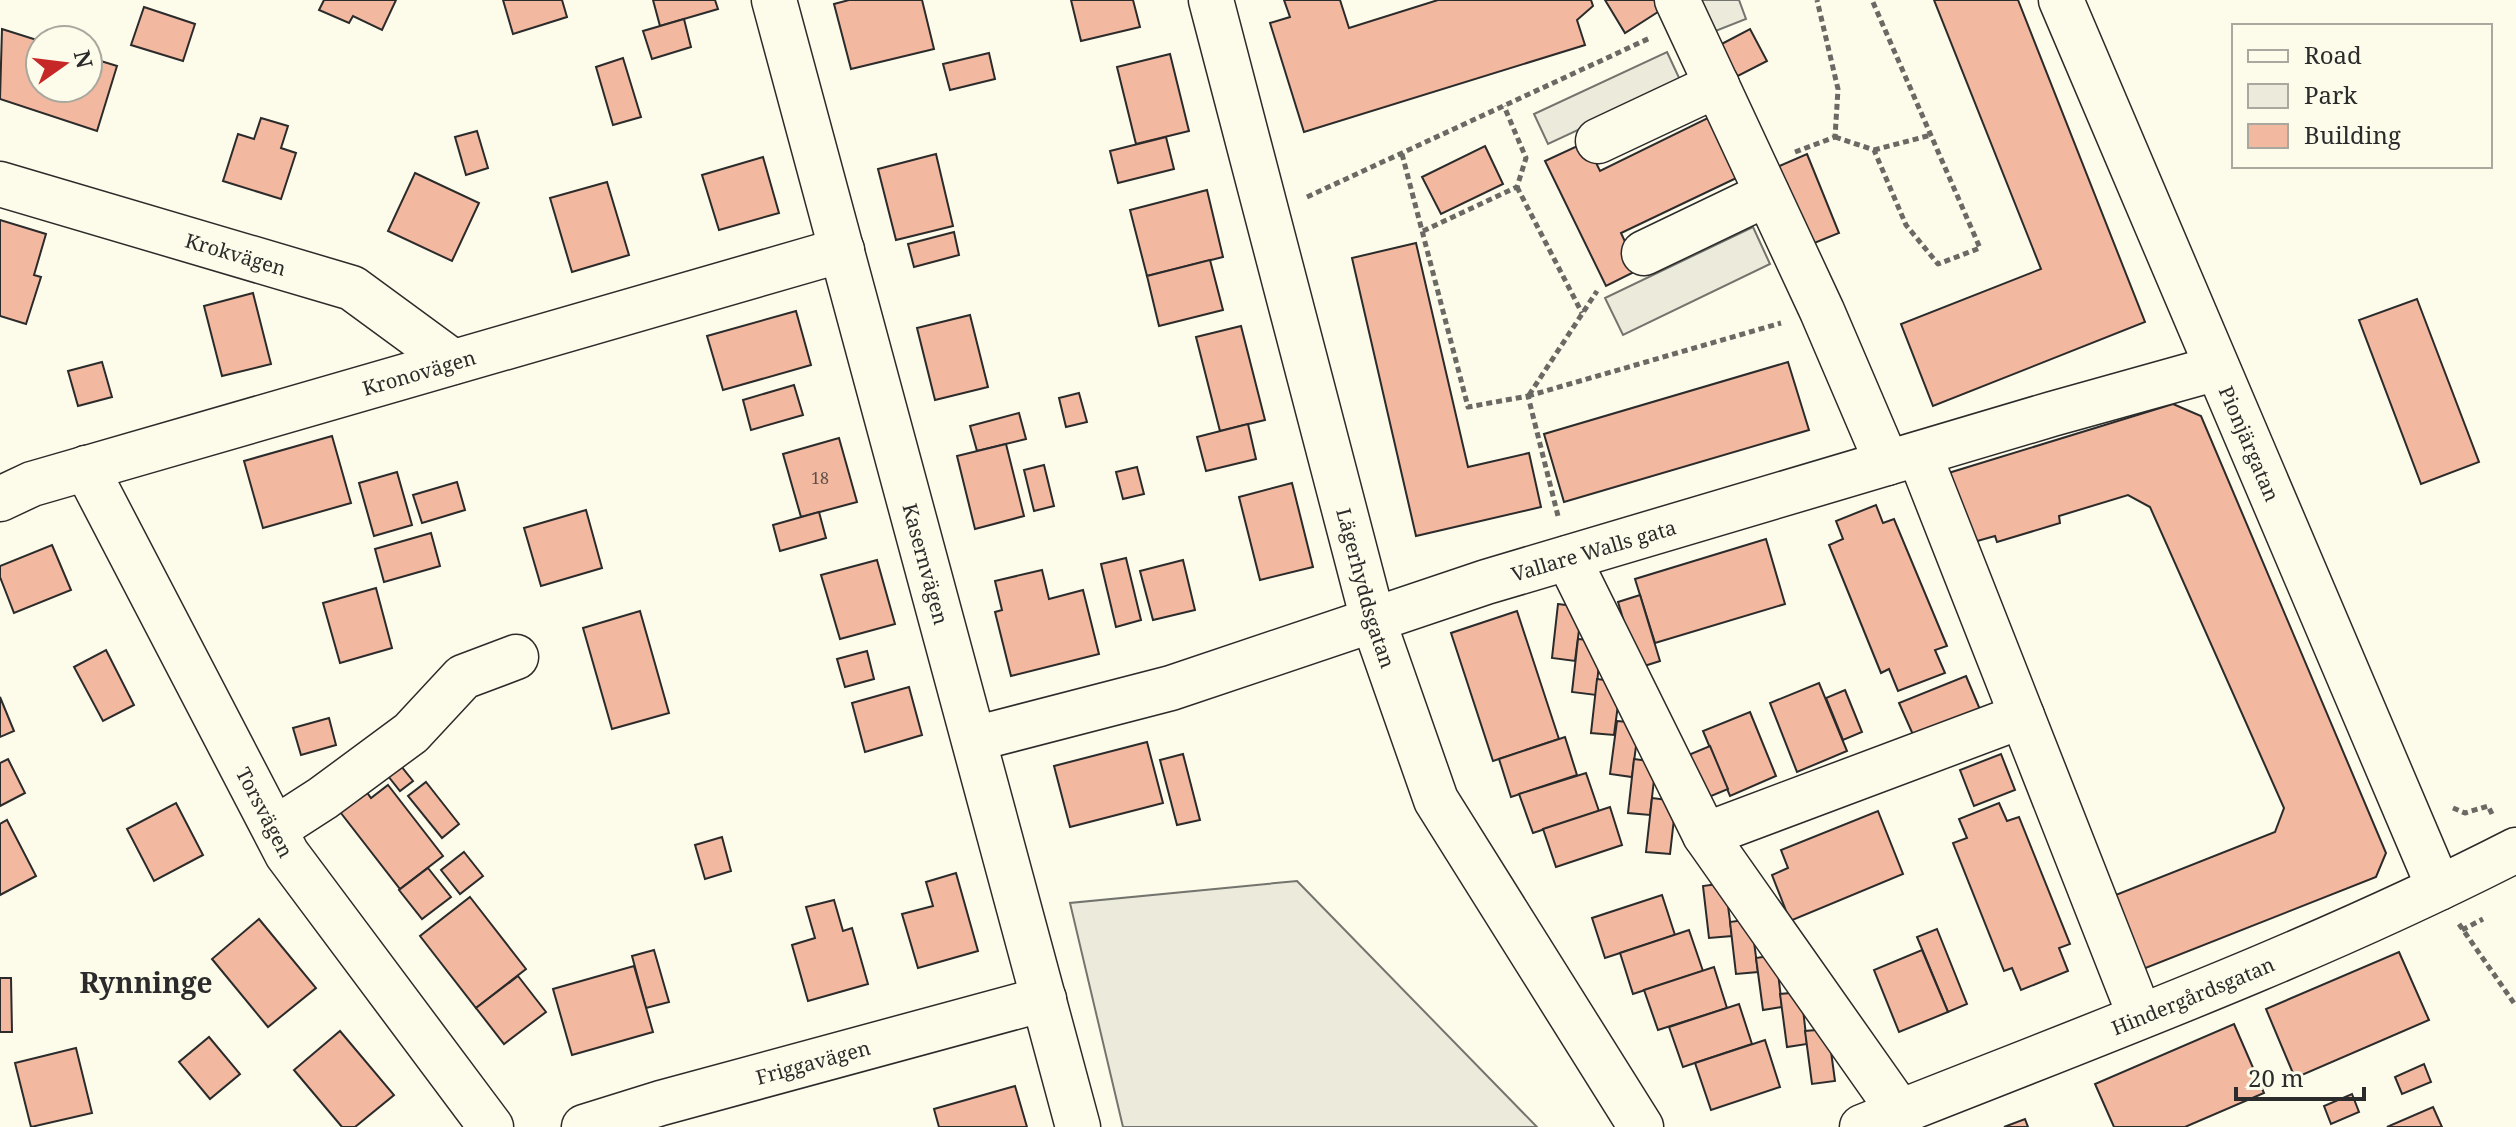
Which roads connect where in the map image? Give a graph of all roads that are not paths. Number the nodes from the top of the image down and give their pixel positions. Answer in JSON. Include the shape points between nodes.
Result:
{"nodes":[{"id":1,"x":774,"y":0,"type":"edge"},
{"id":2,"x":1211,"y":0,"type":"edge"},
{"id":3,"x":2061,"y":0,"type":"edge"},
{"id":4,"x":1682,"y":10,"type":"edge"},
{"id":5,"x":1717,"y":85,"type":"junction"},
{"id":6,"x":1598,"y":141,"type":"dead end"},
{"id":7,"x":1760,"y":180,"type":"junction"},
{"id":8,"x":0,"y":184,"type":"edge"},
{"id":9,"x":842,"y":250,"type":"junction"},
{"id":10,"x":1644,"y":253,"type":"dead end"},
{"id":11,"x":453,"y":362,"type":"junction"},
{"id":12,"x":2217,"y":368,"type":"junction"},
{"id":13,"x":1903,"y":459,"type":"junction"},
{"id":14,"x":86,"y":468,"type":"junction"},
{"id":15,"x":0,"y":499,"type":"edge"},
{"id":16,"x":1568,"y":558,"type":"junction"},
{"id":17,"x":1373,"y":620,"type":"junction"},
{"id":18,"x":516,"y":657,"type":"dead end"},
{"id":19,"x":2022,"y":716,"type":"junction"},
{"id":20,"x":974,"y":739,"type":"junction"},
{"id":21,"x":275,"y":829,"type":"junction"},
{"id":22,"x":1705,"y":835,"type":"junction"},
{"id":23,"x":2516,"y":850,"type":"edge"},
{"id":24,"x":2439,"y":888,"type":"junction"},
{"id":25,"x":1044,"y":999,"type":"junction"},
{"id":26,"x":2140,"y":1016,"type":"junction"},
{"id":27,"x":1881,"y":1120,"type":"edge"},
{"id":28,"x":491,"y":1127,"type":"edge"},
{"id":29,"x":584,"y":1127,"type":"edge"},
{"id":30,"x":1078,"y":1127,"type":"edge"},
{"id":31,"x":1641,"y":1127,"type":"edge"}],
"edges":[{"from":1,"to":9,"type":"street","name":"Kasernvägen"},
{"from":2,"to":17,"type":"street","name":"Lägerhyddsgatan"},
{"from":3,"to":12,"type":"street","name":"Pionjärgatan"},
{"from":4,"to":5,"type":"street"},
{"from":5,"to":6,"type":"street"},
{"from":5,"to":7,"type":"street"},
{"from":7,"to":10,"type":"street"},
{"from":7,"to":13,"type":"street","via":[[1822,311]]},
{"from":8,"to":11,"type":"street","name":"Krokvägen","via":[[352,288]]},
{"from":9,"to":11,"type":"street","name":"Kronovägen"},
{"from":9,"to":20,"type":"street","name":"Kasernvägen"},
{"from":11,"to":14,"type":"street","name":"Kronovägen"},
{"from":12,"to":13,"type":"street","name":"Vallare Walls gata"},
{"from":12,"to":24,"type":"street","name":"Pionjärgatan"},
{"from":13,"to":16,"type":"street","name":"Vallare Walls gata"},
{"from":13,"to":19,"type":"street"},
{"from":14,"to":15,"type":"street","name":"Kronovägen"},
{"from":14,"to":21,"type":"street","name":"Torsvägen"},
{"from":16,"to":17,"type":"street","name":"Vallare Walls gata"},
{"from":16,"to":22,"type":"street"},
{"from":17,"to":20,"type":"street","name":"Vallare Walls gata","via":[[1171,688]]},
{"from":17,"to":31,"type":"street","name":"Lägerhyddsgatan","via":[[1436,800]]},
{"from":18,"to":21,"type":"street","via":[[463,677],[411,733]]},
{"from":19,"to":22,"type":"street"},
{"from":19,"to":26,"type":"street"},
{"from":20,"to":25,"type":"street","name":"Kasernvägen"},
{"from":21,"to":28,"type":"street","name":"Torsvägen","via":[[287,854]]},
{"from":22,"to":27,"type":"street"},
{"from":23,"to":24,"type":"street","name":"Hindergårdsgatan"},
{"from":24,"to":26,"type":"street","name":"Hindergårdsgatan"},
{"from":25,"to":29,"type":"street","name":"Friggavägen"},
{"from":25,"to":30,"type":"street","name":"Kasernvägen"},
{"from":26,"to":27,"type":"street","name":"Hindergårdsgatan"}]}
